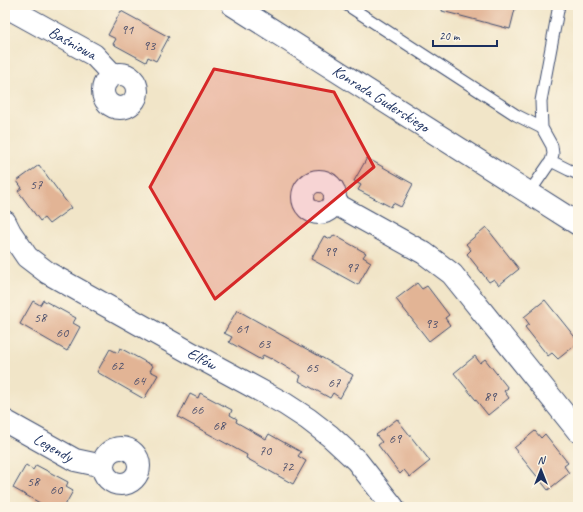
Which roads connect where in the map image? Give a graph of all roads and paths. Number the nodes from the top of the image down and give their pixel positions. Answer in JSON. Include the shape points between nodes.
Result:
{"nodes":[{"id":1,"x":233,"y":5,"type":"edge"},
{"id":2,"x":347,"y":5,"type":"edge"},
{"id":3,"x":559,"y":5,"type":"edge"},
{"id":4,"x":5,"y":6,"type":"edge"},
{"id":5,"x":114,"y":75,"type":"dead end"},
{"id":6,"x":542,"y":128,"type":"junction"},
{"id":7,"x":551,"y":161,"type":"junction"},
{"id":8,"x":578,"y":174,"type":"edge"},
{"id":9,"x":529,"y":194,"type":"junction"},
{"id":10,"x":334,"y":203,"type":"dead end"},
{"id":11,"x":5,"y":222,"type":"edge"},
{"id":12,"x":578,"y":224,"type":"edge"},
{"id":13,"x":5,"y":422,"type":"edge"},
{"id":14,"x":578,"y":431,"type":"edge"},
{"id":15,"x":103,"y":466,"type":"dead end"},
{"id":16,"x":393,"y":507,"type":"edge"}],
"edges":[{"from":1,"to":9,"type":"street","name":"Konrada Guderskiego"},
{"from":2,"to":6,"type":"lane","via":[[516,115]]},
{"from":3,"to":6,"type":"lane","via":[[541,101]]},
{"from":4,"to":5,"type":"street","name":"Baśniowa","via":[[94,55]]},
{"from":6,"to":7,"type":"lane","via":[[552,146]]},
{"from":7,"to":8,"type":"lane"},
{"from":7,"to":9,"type":"lane"},
{"from":9,"to":12,"type":"street","name":"Konrada Guderskiego"},
{"from":10,"to":14,"type":"street","via":[[424,253],[452,274]]},
{"from":11,"to":16,"type":"street","name":"Elfów","via":[[27,257],[48,273],[308,419],[357,461]]},
{"from":13,"to":15,"type":"street","name":"Legendy","via":[[75,460]]}]}
